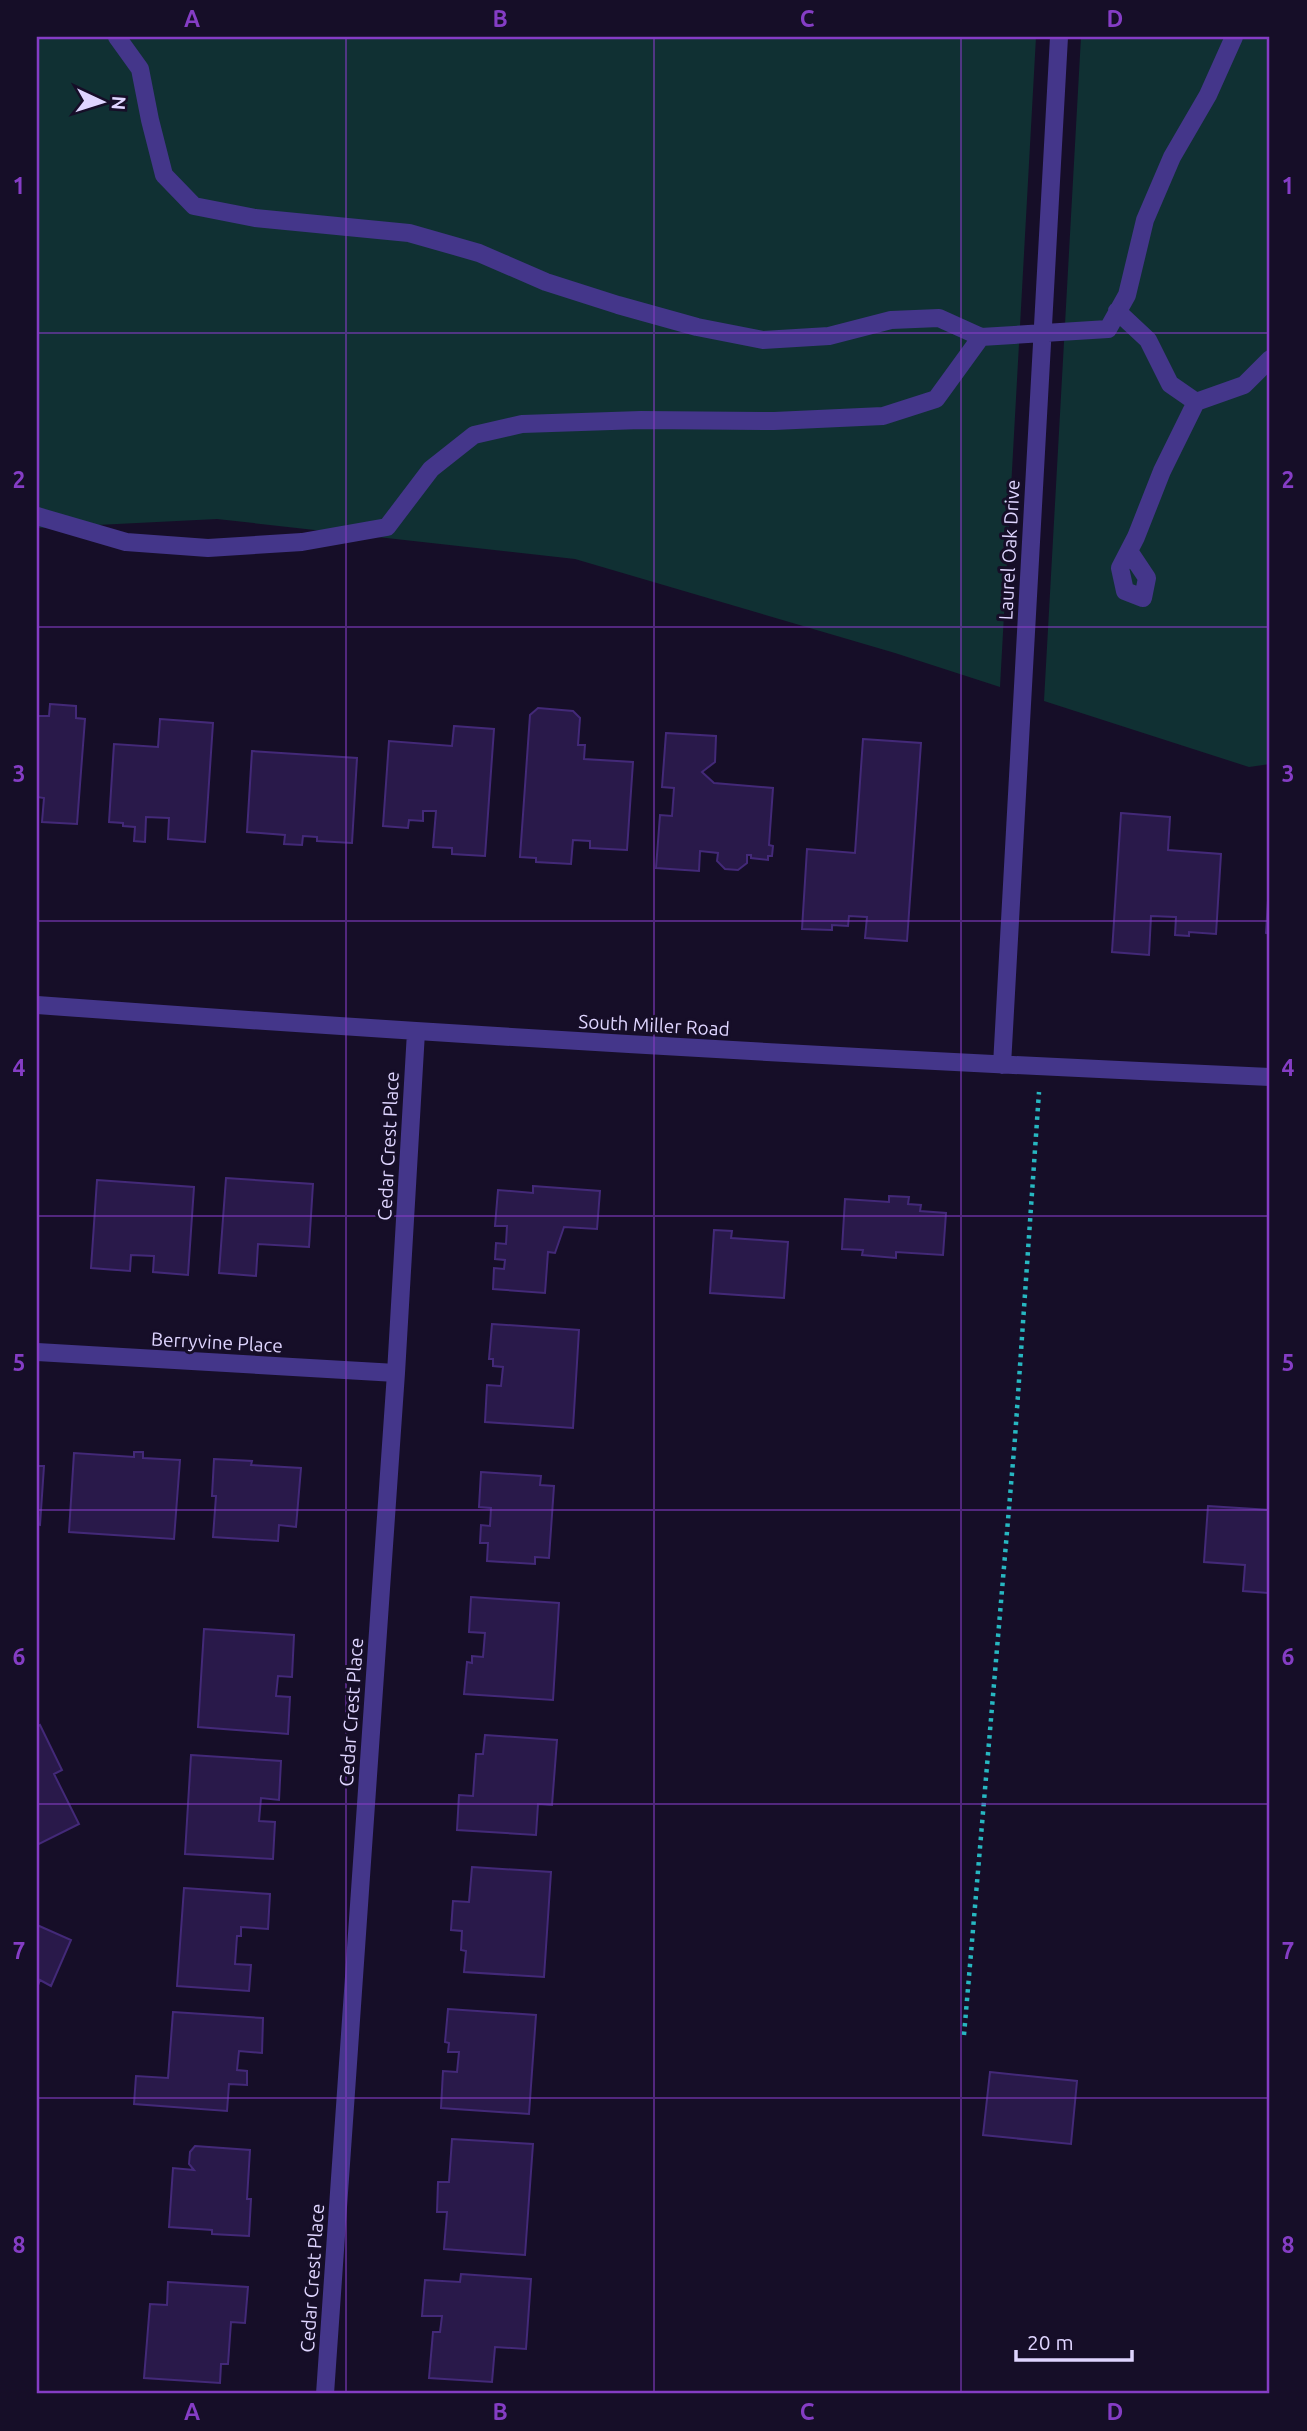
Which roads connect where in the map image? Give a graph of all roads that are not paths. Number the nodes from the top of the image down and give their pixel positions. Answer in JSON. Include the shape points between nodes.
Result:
{"nodes":[{"id":1,"x":117,"y":37,"type":"edge"},
{"id":2,"x":1059,"y":37,"type":"edge"},
{"id":3,"x":1234,"y":37,"type":"edge"},
{"id":4,"x":1117,"y":312,"type":"junction"},
{"id":5,"x":1042,"y":335,"type":"junction"},
{"id":6,"x":981,"y":337,"type":"junction"},
{"id":7,"x":1270,"y":359,"type":"edge"},
{"id":8,"x":1196,"y":402,"type":"junction"},
{"id":9,"x":37,"y":516,"type":"edge"},
{"id":10,"x":1129,"y":551,"type":"dead end"},
{"id":11,"x":37,"y":1005,"type":"edge"},
{"id":12,"x":416,"y":1032,"type":"junction"},
{"id":13,"x":1002,"y":1065,"type":"junction"},
{"id":14,"x":1270,"y":1077,"type":"edge"},
{"id":15,"x":37,"y":1352,"type":"edge"},
{"id":16,"x":396,"y":1373,"type":"junction"},
{"id":17,"x":325,"y":2394,"type":"edge"}],
"edges":[{"from":1,"to":6,"type":"street","via":[[140,69],[164,175],[194,206],[255,218],[409,233],[479,253],[618,305],[763,340],[829,336],[891,320],[939,318]]},
{"from":2,"to":5,"type":"street","name":"Laurel Oak Drive"},
{"from":3,"to":4,"type":"street","via":[[1145,220],[1127,295]]},
{"from":4,"to":5,"type":"street","via":[[1108,329]]},
{"from":4,"to":8,"type":"street","via":[[1148,340],[1170,384]]},
{"from":5,"to":6,"type":"street"},
{"from":5,"to":13,"type":"street","name":"Laurel Oak Drive"},
{"from":6,"to":9,"type":"street","via":[[936,399],[883,416],[522,424],[474,435],[431,469],[387,527],[302,542],[208,548],[126,542]]},
{"from":7,"to":8,"type":"street","via":[[1244,385]]},
{"from":8,"to":10,"type":"street"},
{"from":11,"to":12,"type":"street","name":"South Miller Road"},
{"from":12,"to":13,"type":"street","name":"South Miller Road"},
{"from":12,"to":16,"type":"street","name":"Cedar Crest Place"},
{"from":13,"to":14,"type":"street","name":"South Miller Road"},
{"from":15,"to":16,"type":"street","name":"Berryvine Place"},
{"from":16,"to":17,"type":"street","name":"Cedar Crest Place"}]}
